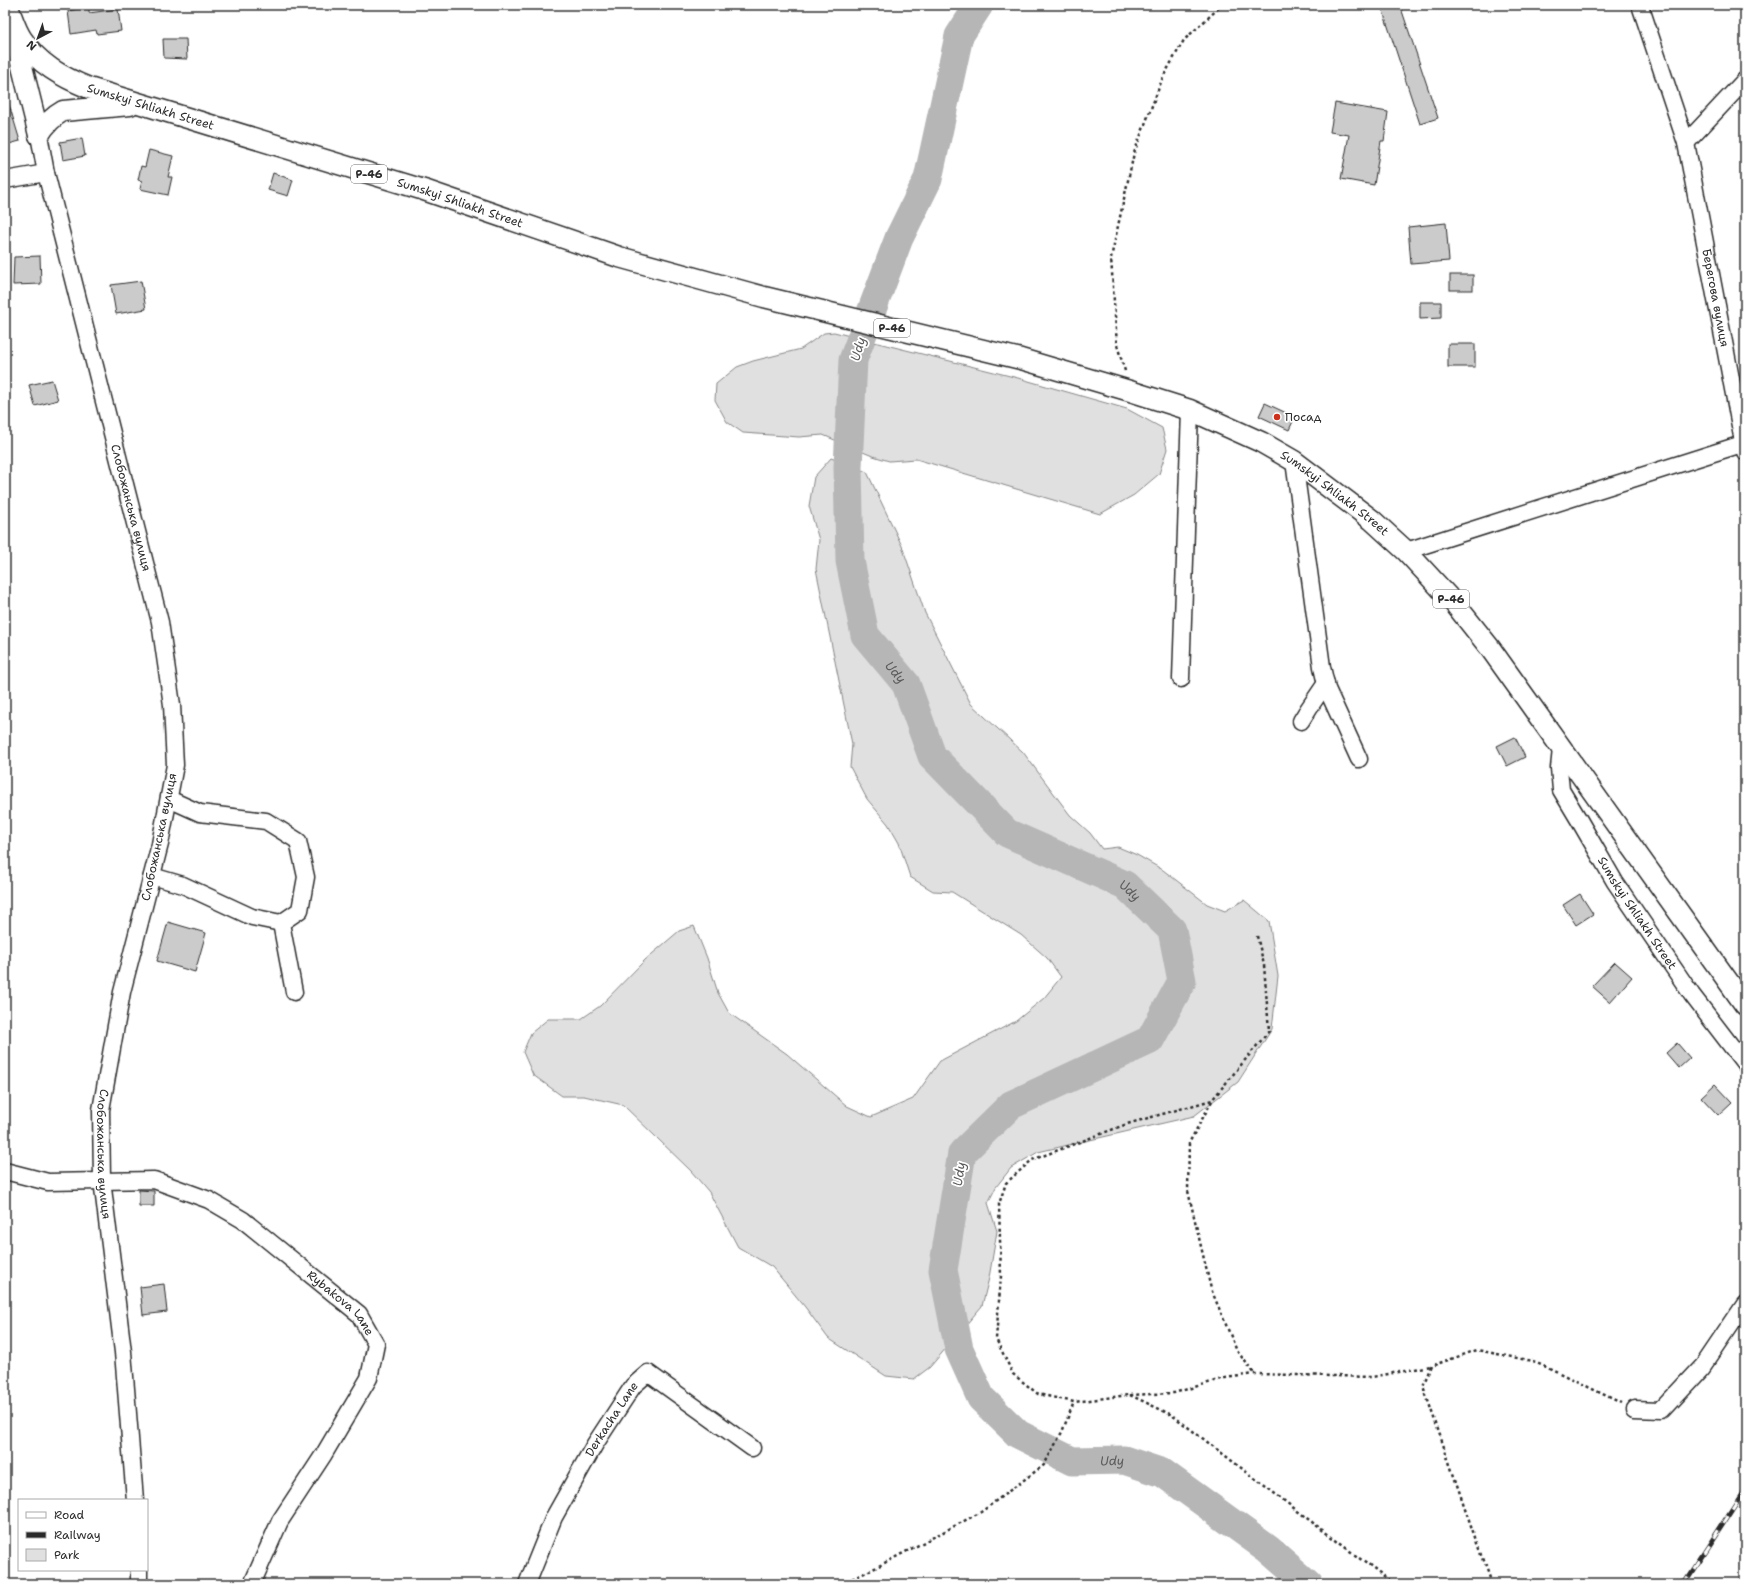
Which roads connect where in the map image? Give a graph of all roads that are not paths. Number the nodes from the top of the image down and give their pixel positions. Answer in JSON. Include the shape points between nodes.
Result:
{"nodes":[{"id":1,"x":1640,"y":5,"type":"edge"},
{"id":2,"x":7,"y":6,"type":"edge"},
{"id":3,"x":1745,"y":80,"type":"edge"},
{"id":4,"x":139,"y":104,"type":"junction"},
{"id":5,"x":38,"y":135,"type":"junction"},
{"id":6,"x":1686,"y":143,"type":"junction"},
{"id":7,"x":46,"y":173,"type":"junction"},
{"id":8,"x":5,"y":180,"type":"edge"},
{"id":9,"x":1190,"y":410,"type":"junction"},
{"id":10,"x":1744,"y":448,"type":"edge"},
{"id":11,"x":1294,"y":461,"type":"junction"},
{"id":12,"x":1406,"y":551,"type":"junction"},
{"id":13,"x":1181,"y":679,"type":"dead end"},
{"id":14,"x":1326,"y":683,"type":"junction"},
{"id":15,"x":1301,"y":721,"type":"dead end"},
{"id":16,"x":1562,"y":749,"type":"junction"},
{"id":17,"x":1360,"y":759,"type":"dead end"},
{"id":18,"x":169,"y":799,"type":"junction"},
{"id":19,"x":152,"y":876,"type":"junction"},
{"id":20,"x":281,"y":923,"type":"junction"},
{"id":21,"x":294,"y":992,"type":"dead end"},
{"id":22,"x":1745,"y":1005,"type":"edge"},
{"id":23,"x":1745,"y":1064,"type":"edge"},
{"id":24,"x":5,"y":1171,"type":"edge"},
{"id":25,"x":102,"y":1180,"type":"junction"},
{"id":26,"x":1745,"y":1304,"type":"edge"},
{"id":27,"x":1634,"y":1410,"type":"road end"},
{"id":28,"x":752,"y":1448,"type":"dead end"},
{"id":29,"x":135,"y":1499,"type":"edge"},
{"id":30,"x":139,"y":1571,"type":"edge"},
{"id":31,"x":139,"y":1584,"type":"edge"},
{"id":32,"x":252,"y":1584,"type":"edge"},
{"id":33,"x":527,"y":1584,"type":"edge"}],
"edges":[{"from":1,"to":6,"type":"street","name":"Берегова вулиця"},
{"from":2,"to":4,"type":"main road","name":"Sumskyi Shliakh Street","number":"Р-46","via":[[21,39],[47,66],[64,78]]},
{"from":2,"to":5,"type":"main road"},
{"from":3,"to":6,"type":"street"},
{"from":4,"to":5,"type":"main road","via":[[63,111],[45,125]]},
{"from":4,"to":9,"type":"main road","name":"Sumskyi Shliakh Street","number":"Р-46","via":[[424,190],[619,257],[764,297],[1021,359]]},
{"from":5,"to":7,"type":"street","name":"Слобожанська вулиця"},
{"from":6,"to":10,"type":"street","name":"Берегова вулиця"},
{"from":7,"to":8,"type":"street"},
{"from":7,"to":18,"type":"street","name":"Слобожанська вулиця","via":[[160,622],[172,705],[175,765]]},
{"from":9,"to":11,"type":"main road","name":"Sumskyi Shliakh Street","number":"Р-46","via":[[1261,442]]},
{"from":9,"to":13,"type":"street"},
{"from":10,"to":12,"type":"street"},
{"from":11,"to":12,"type":"main road","name":"Sumskyi Shliakh Street","number":"Р-46","via":[[1372,520]]},
{"from":11,"to":14,"type":"street"},
{"from":12,"to":16,"type":"main road","name":"Sumskyi Shliakh Street","number":"Р-46","via":[[1455,604],[1490,648]]},
{"from":14,"to":15,"type":"street"},
{"from":14,"to":17,"type":"street"},
{"from":16,"to":22,"type":"main road","name":"Sumskyi Shliakh Street","number":"Р-46"},
{"from":16,"to":23,"type":"street","name":"Sumskyi Shliakh Street","via":[[1559,768],[1561,790],[1615,882],[1692,995]]},
{"from":18,"to":19,"type":"street","name":"Слобожанська вулиця"},
{"from":18,"to":20,"type":"street","via":[[200,813],[266,821],[298,841],[306,877],[300,910]]},
{"from":19,"to":20,"type":"street","via":[[183,885],[252,917]]},
{"from":19,"to":25,"type":"street","name":"Слобожанська вулиця","via":[[122,992],[101,1110]]},
{"from":20,"to":21,"type":"street"},
{"from":24,"to":25,"type":"street","name":"Rybakova Lane","via":[[48,1182]]},
{"from":25,"to":29,"type":"street","name":"Слобожанська вулиця","via":[[122,1352]]},
{"from":25,"to":32,"type":"street","name":"Rybakova Lane","via":[[154,1180],[209,1200],[243,1220],[359,1314],[376,1344],[369,1378],[280,1521]]},
{"from":26,"to":27,"type":"street","via":[[1703,1366],[1662,1410]]},
{"from":28,"to":33,"type":"street","name":"Derkacha Lane","via":[[648,1373],[633,1386],[595,1444],[554,1517]]},
{"from":30,"to":31,"type":"street"}]}
